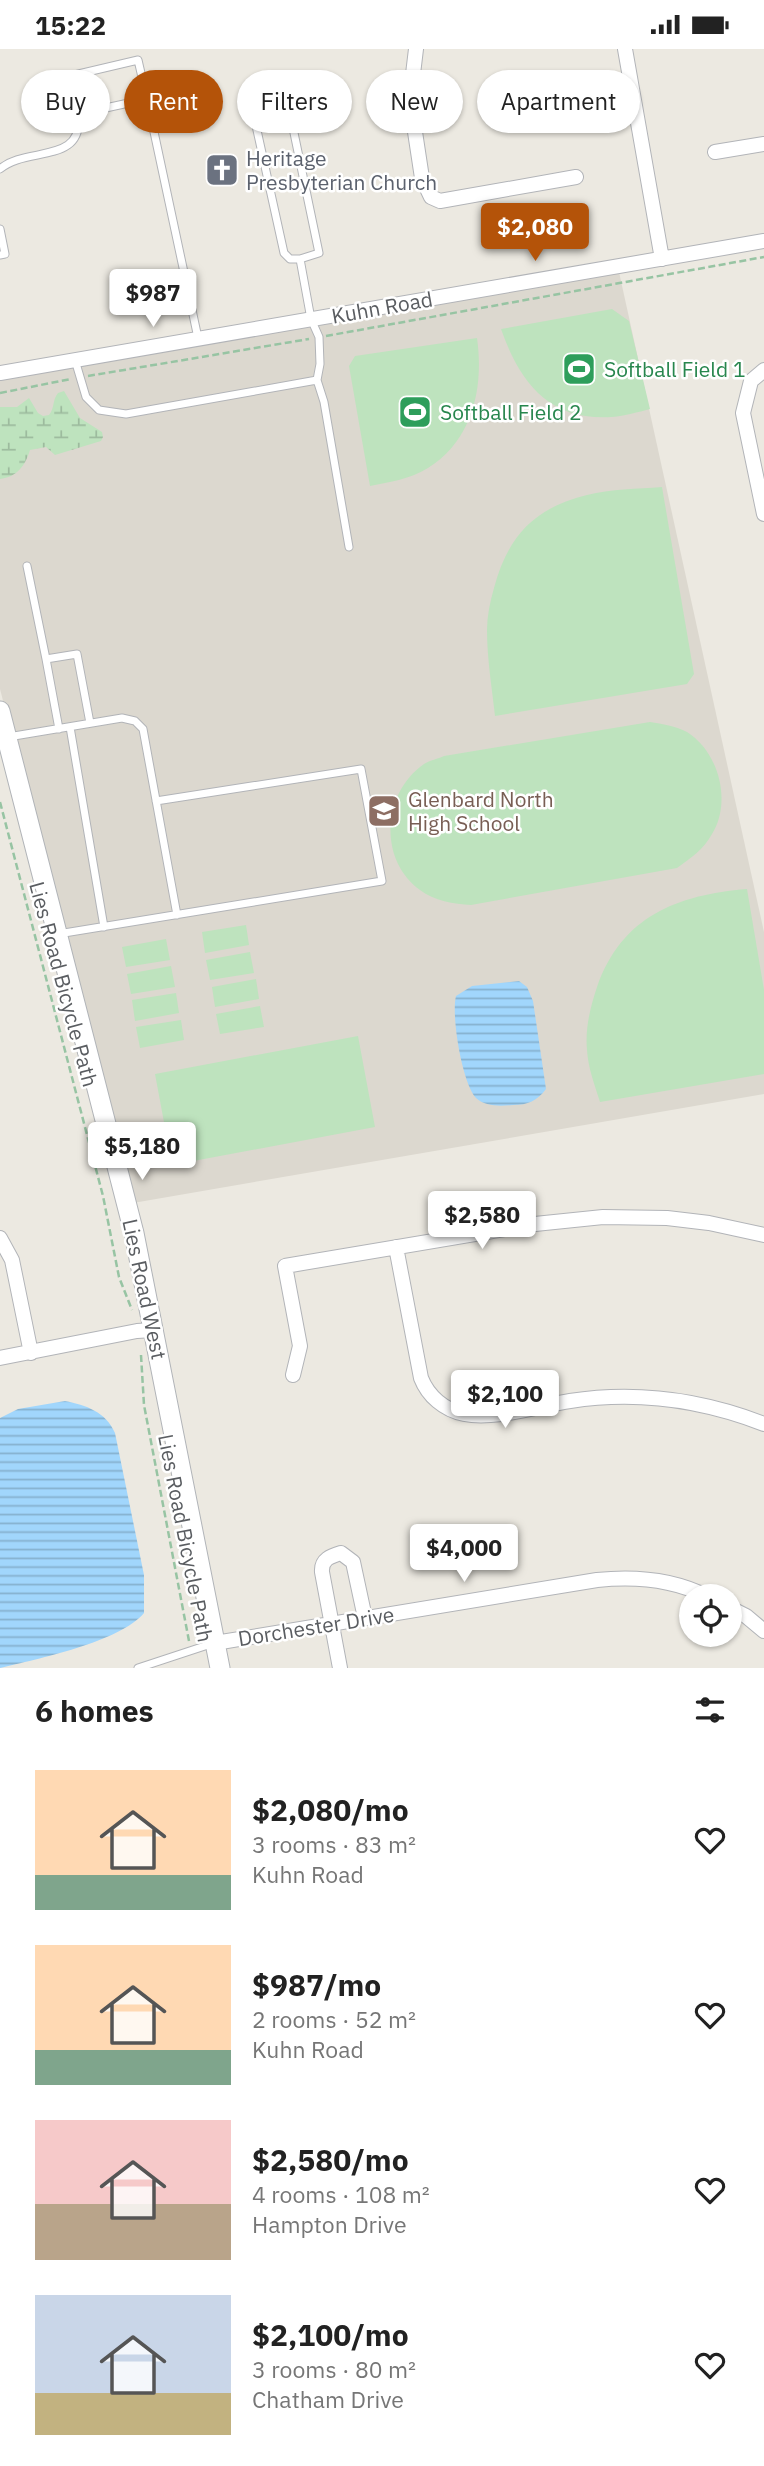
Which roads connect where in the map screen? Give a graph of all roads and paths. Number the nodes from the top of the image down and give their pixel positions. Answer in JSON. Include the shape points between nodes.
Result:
{"nodes":[{"id":1,"x":416,"y":49,"type":"edge"},
{"id":2,"x":625,"y":49,"type":"edge"},
{"id":3,"x":95,"y":70,"type":"edge"},
{"id":4,"x":140,"y":70,"type":"edge"},
{"id":5,"x":77,"y":133,"type":"edge"},
{"id":6,"x":154,"y":133,"type":"edge"},
{"id":7,"x":258,"y":133,"type":"edge"},
{"id":8,"x":294,"y":133,"type":"edge"},
{"id":9,"x":764,"y":144,"type":"edge"},
{"id":10,"x":715,"y":152,"type":"dead end"},
{"id":11,"x":0,"y":169,"type":"edge"},
{"id":12,"x":576,"y":177,"type":"dead end"},
{"id":13,"x":0,"y":229,"type":"edge"},
{"id":14,"x":764,"y":241,"type":"edge"},
{"id":15,"x":0,"y":255,"type":"edge"},
{"id":16,"x":764,"y":257,"type":"edge"},
{"id":17,"x":300,"y":259,"type":"junction"},
{"id":18,"x":662,"y":259,"type":"junction"},
{"id":19,"x":312,"y":319,"type":"junction"},
{"id":20,"x":329,"y":335,"type":"dead end"},
{"id":21,"x":198,"y":338,"type":"junction"},
{"id":22,"x":313,"y":338,"type":"dead end"},
{"id":23,"x":75,"y":360,"type":"junction"},
{"id":24,"x":764,"y":370,"type":"edge"},
{"id":25,"x":0,"y":373,"type":"edge"},
{"id":26,"x":91,"y":375,"type":"dead end"},
{"id":27,"x":74,"y":378,"type":"dead end"},
{"id":28,"x":317,"y":380,"type":"junction"},
{"id":29,"x":0,"y":393,"type":"edge"},
{"id":30,"x":764,"y":514,"type":"edge"},
{"id":31,"x":349,"y":547,"type":"dead end"},
{"id":32,"x":27,"y":566,"type":"dead end"},
{"id":33,"x":46,"y":659,"type":"junction"},
{"id":34,"x":0,"y":711,"type":"edge"},
{"id":35,"x":90,"y":723,"type":"junction"},
{"id":36,"x":69,"y":727,"type":"junction"},
{"id":37,"x":59,"y":729,"type":"junction"},
{"id":38,"x":7,"y":737,"type":"junction"},
{"id":39,"x":156,"y":801,"type":"junction"},
{"id":40,"x":0,"y":802,"type":"edge"},
{"id":41,"x":177,"y":915,"type":"junction"},
{"id":42,"x":104,"y":927,"type":"junction"},
{"id":43,"x":57,"y":934,"type":"junction"},
{"id":44,"x":764,"y":1235,"type":"edge"},
{"id":45,"x":0,"y":1238,"type":"edge"},
{"id":46,"x":397,"y":1247,"type":"junction"},
{"id":47,"x":145,"y":1330,"type":"junction"},
{"id":48,"x":31,"y":1353,"type":"junction"},
{"id":49,"x":0,"y":1358,"type":"edge"},
{"id":50,"x":293,"y":1375,"type":"dead end"},
{"id":51,"x":764,"y":1424,"type":"edge"},
{"id":52,"x":679,"y":1586,"type":"edge"},
{"id":53,"x":742,"y":1614,"type":"edge"},
{"id":54,"x":365,"y":1618,"type":"junction"},
{"id":55,"x":331,"y":1624,"type":"junction"},
{"id":56,"x":764,"y":1631,"type":"edge"},
{"id":57,"x":215,"y":1643,"type":"junction"},
{"id":58,"x":191,"y":1651,"type":"junction"},
{"id":59,"x":138,"y":1668,"type":"edge"},
{"id":60,"x":220,"y":1668,"type":"edge"},
{"id":61,"x":340,"y":1668,"type":"edge"}],
"edges":[{"from":1,"to":12,"type":"street","via":[[410,99],[428,201]]},
{"from":2,"to":18,"type":"street"},
{"from":3,"to":4,"type":"lane","via":[[138,60]]},
{"from":5,"to":11,"type":"lane","via":[[69,145]]},
{"from":6,"to":21,"type":"lane"},
{"from":7,"to":17,"type":"lane","via":[[284,253],[290,260]]},
{"from":8,"to":17,"type":"lane","via":[[319,253]]},
{"from":9,"to":10,"type":"street"},
{"from":13,"to":15,"type":"lane","via":[[5,254]]},
{"from":14,"to":18,"type":"street","name":"Kuhn Road"},
{"from":16,"to":20,"type":"path"},
{"from":17,"to":19,"type":"lane"},
{"from":18,"to":19,"type":"street","name":"Kuhn Road"},
{"from":19,"to":21,"type":"street","name":"Kuhn Road"},
{"from":19,"to":28,"type":"lane","via":[[319,337]]},
{"from":21,"to":23,"type":"street","name":"Kuhn Road"},
{"from":22,"to":26,"type":"path"},
{"from":23,"to":25,"type":"street","name":"Kuhn Road"},
{"from":23,"to":28,"type":"lane","via":[[86,397],[99,410],[126,414]]},
{"from":24,"to":30,"type":"street","via":[[751,381],[744,404],[744,425]]},
{"from":27,"to":29,"type":"path"},
{"from":28,"to":31,"type":"lane"},
{"from":32,"to":33,"type":"lane"},
{"from":33,"to":35,"type":"lane","via":[[77,654]]},
{"from":33,"to":37,"type":"lane"},
{"from":34,"to":38,"type":"street","name":"Lies Road West"},
{"from":35,"to":36,"type":"lane"},
{"from":35,"to":39,"type":"lane","via":[[122,718],[143,729]]},
{"from":36,"to":37,"type":"lane"},
{"from":36,"to":42,"type":"lane"},
{"from":37,"to":38,"type":"lane"},
{"from":38,"to":43,"type":"street","name":"Lies Road West"},
{"from":39,"to":41,"type":"lane"},
{"from":39,"to":41,"type":"lane","via":[[361,769],[382,881]]},
{"from":40,"to":47,"type":"path","name":"Lies Road Bicycle Path","via":[[103,1196],[119,1277]]},
{"from":41,"to":42,"type":"lane"},
{"from":42,"to":43,"type":"lane"},
{"from":43,"to":47,"type":"street","name":"Lies Road West","via":[[134,1233]]},
{"from":44,"to":46,"type":"street","via":[[667,1218],[603,1217]]},
{"from":45,"to":48,"type":"street","via":[[12,1260]]},
{"from":46,"to":50,"type":"street","via":[[285,1266],[300,1346]]},
{"from":46,"to":51,"type":"street","via":[[421,1378],[431,1395],[452,1411],[490,1415],[573,1401],[649,1398],[705,1406]]},
{"from":47,"to":48,"type":"street"},
{"from":47,"to":57,"type":"street","name":"Lies Road West"},
{"from":47,"to":58,"type":"path","name":"Lies Road Bicycle Path","via":[[144,1405]]},
{"from":48,"to":49,"type":"street"},
{"from":52,"to":54,"type":"street","name":"Dorchester Drive","via":[[619,1578]]},
{"from":53,"to":56,"type":"street"},
{"from":54,"to":55,"type":"street","name":"Dorchester Drive"},
{"from":54,"to":55,"type":"street","via":[[353,1562],[341,1553],[328,1557],[322,1567]]},
{"from":55,"to":57,"type":"street","name":"Dorchester Drive"},
{"from":55,"to":61,"type":"street"},
{"from":57,"to":58,"type":"lane"},
{"from":57,"to":60,"type":"street","name":"Lies Road West"},
{"from":58,"to":59,"type":"lane"}]}
